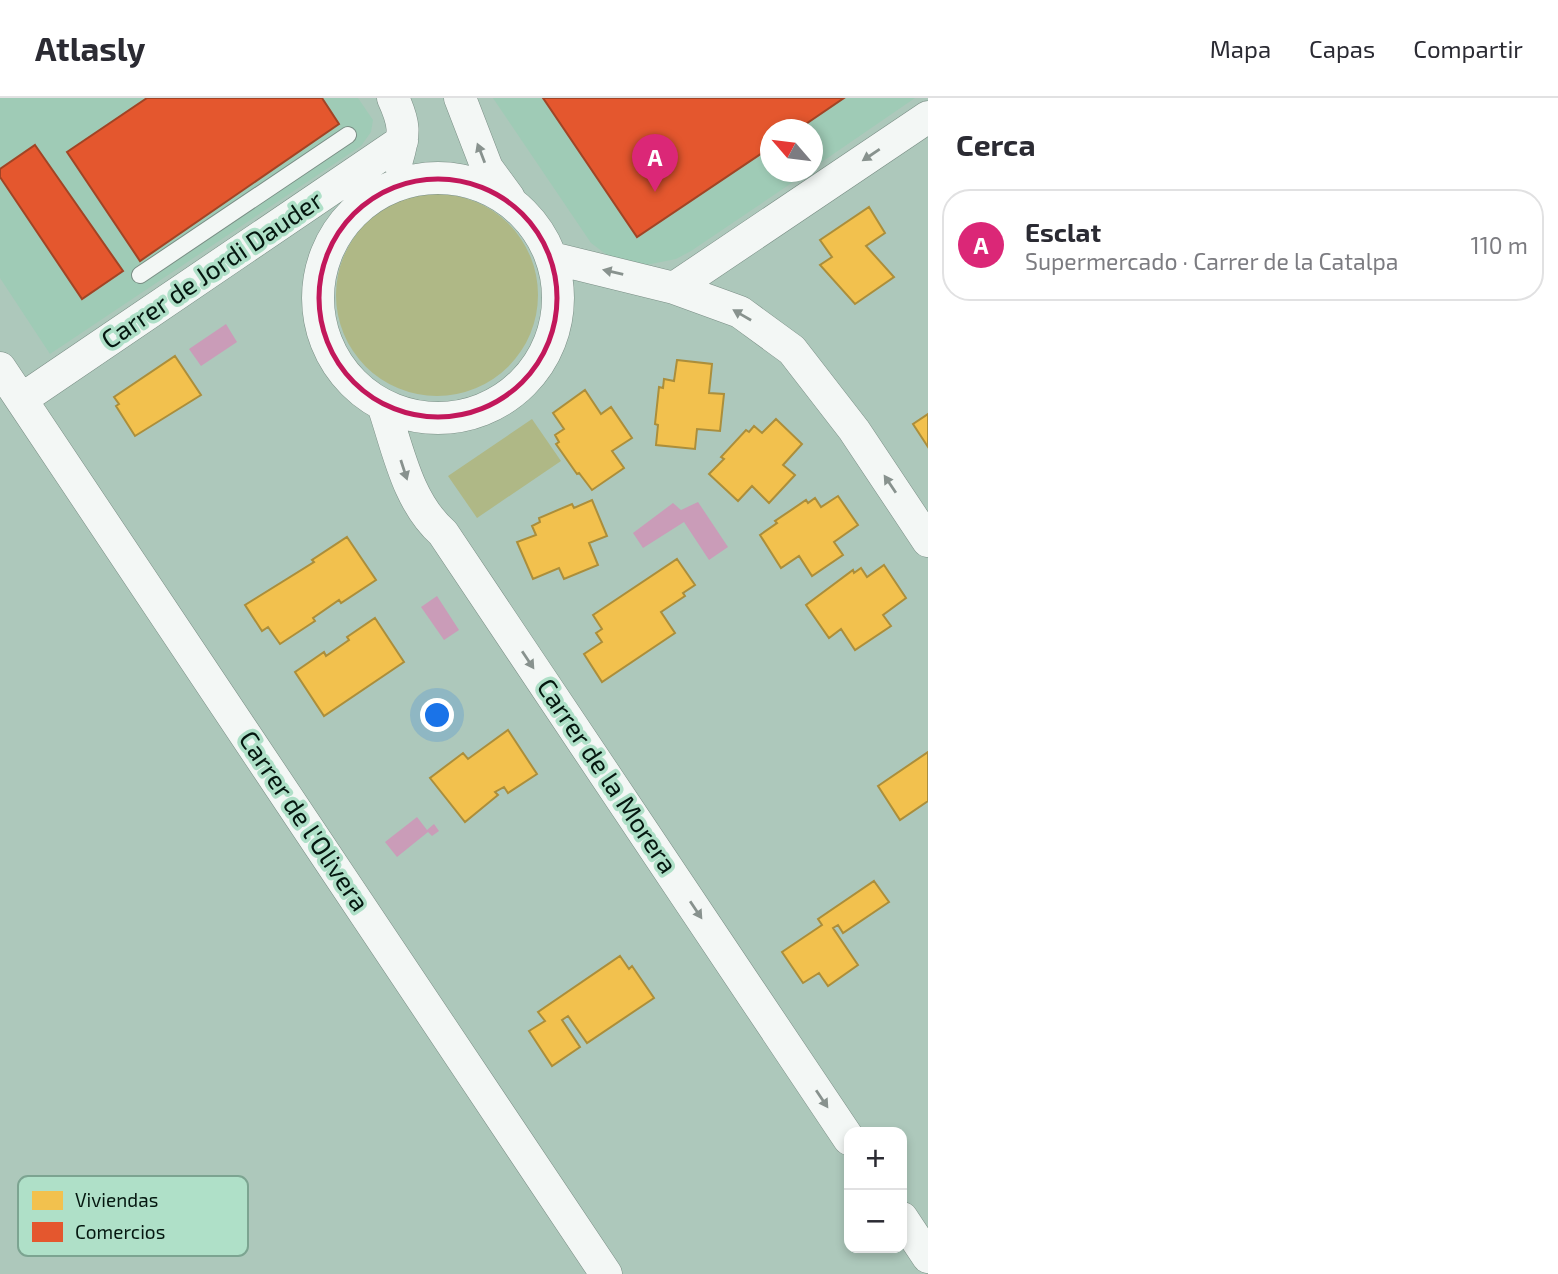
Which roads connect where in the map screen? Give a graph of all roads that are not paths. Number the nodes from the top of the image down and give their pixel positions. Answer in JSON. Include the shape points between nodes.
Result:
{"nodes":[{"id":1,"x":393,"y":98,"type":"edge"},
{"id":2,"x":460,"y":98,"type":"edge"},
{"id":3,"x":928,"y":117,"type":"edge"},
{"id":4,"x":348,"y":135,"type":"dead end"},
{"id":5,"x":402,"y":142,"type":"junction"},
{"id":6,"x":387,"y":189,"type":"junction"},
{"id":7,"x":512,"y":202,"type":"junction"},
{"id":8,"x":552,"y":258,"type":"junction"},
{"id":9,"x":139,"y":275,"type":"dead end"},
{"id":10,"x":674,"y":288,"type":"junction"},
{"id":11,"x":0,"y":368,"type":"edge"},
{"id":12,"x":22,"y":398,"type":"junction"},
{"id":13,"x":383,"y":405,"type":"junction"},
{"id":14,"x":928,"y":541,"type":"edge"},
{"id":15,"x":844,"y":1132,"type":"edge"},
{"id":16,"x":907,"y":1226,"type":"edge"},
{"id":17,"x":928,"y":1257,"type":"edge"},
{"id":18,"x":606,"y":1274,"type":"edge"}],
"edges":[{"from":1,"to":5,"type":"street","via":[[404,125]]},
{"from":7,"to":2,"type":"street","one_way":true,"via":[[487,168]]},
{"from":3,"to":10,"type":"street","one_way":true},
{"from":4,"to":9,"type":"lane"},
{"from":5,"to":6,"type":"street"},
{"from":5,"to":12,"type":"street","name":"Carrer de Jordi Dauder"},
{"from":6,"to":7,"type":"street","via":[[418,179],[452,178],[483,186]]},
{"from":6,"to":13,"type":"street","via":[[355,210],[332,241],[320,277],[319,315],[330,352],[352,383]]},
{"from":7,"to":8,"type":"street","via":[[536,227]]},
{"from":10,"to":8,"type":"street","one_way":true},
{"from":8,"to":13,"type":"street","via":[[559,298],[552,338],[532,374],[501,401],[463,416],[422,418]]},
{"from":14,"to":10,"type":"street","one_way":true,"via":[[854,430],[792,350],[740,312]]},
{"from":11,"to":12,"type":"street","name":"Carrer de l'Olivera"},
{"from":12,"to":18,"type":"street","name":"Carrer de l'Olivera"},
{"from":13,"to":15,"type":"street","name":"Carrer de la Morera","one_way":true,"via":[[410,487]]},
{"from":16,"to":17,"type":"street"}]}
